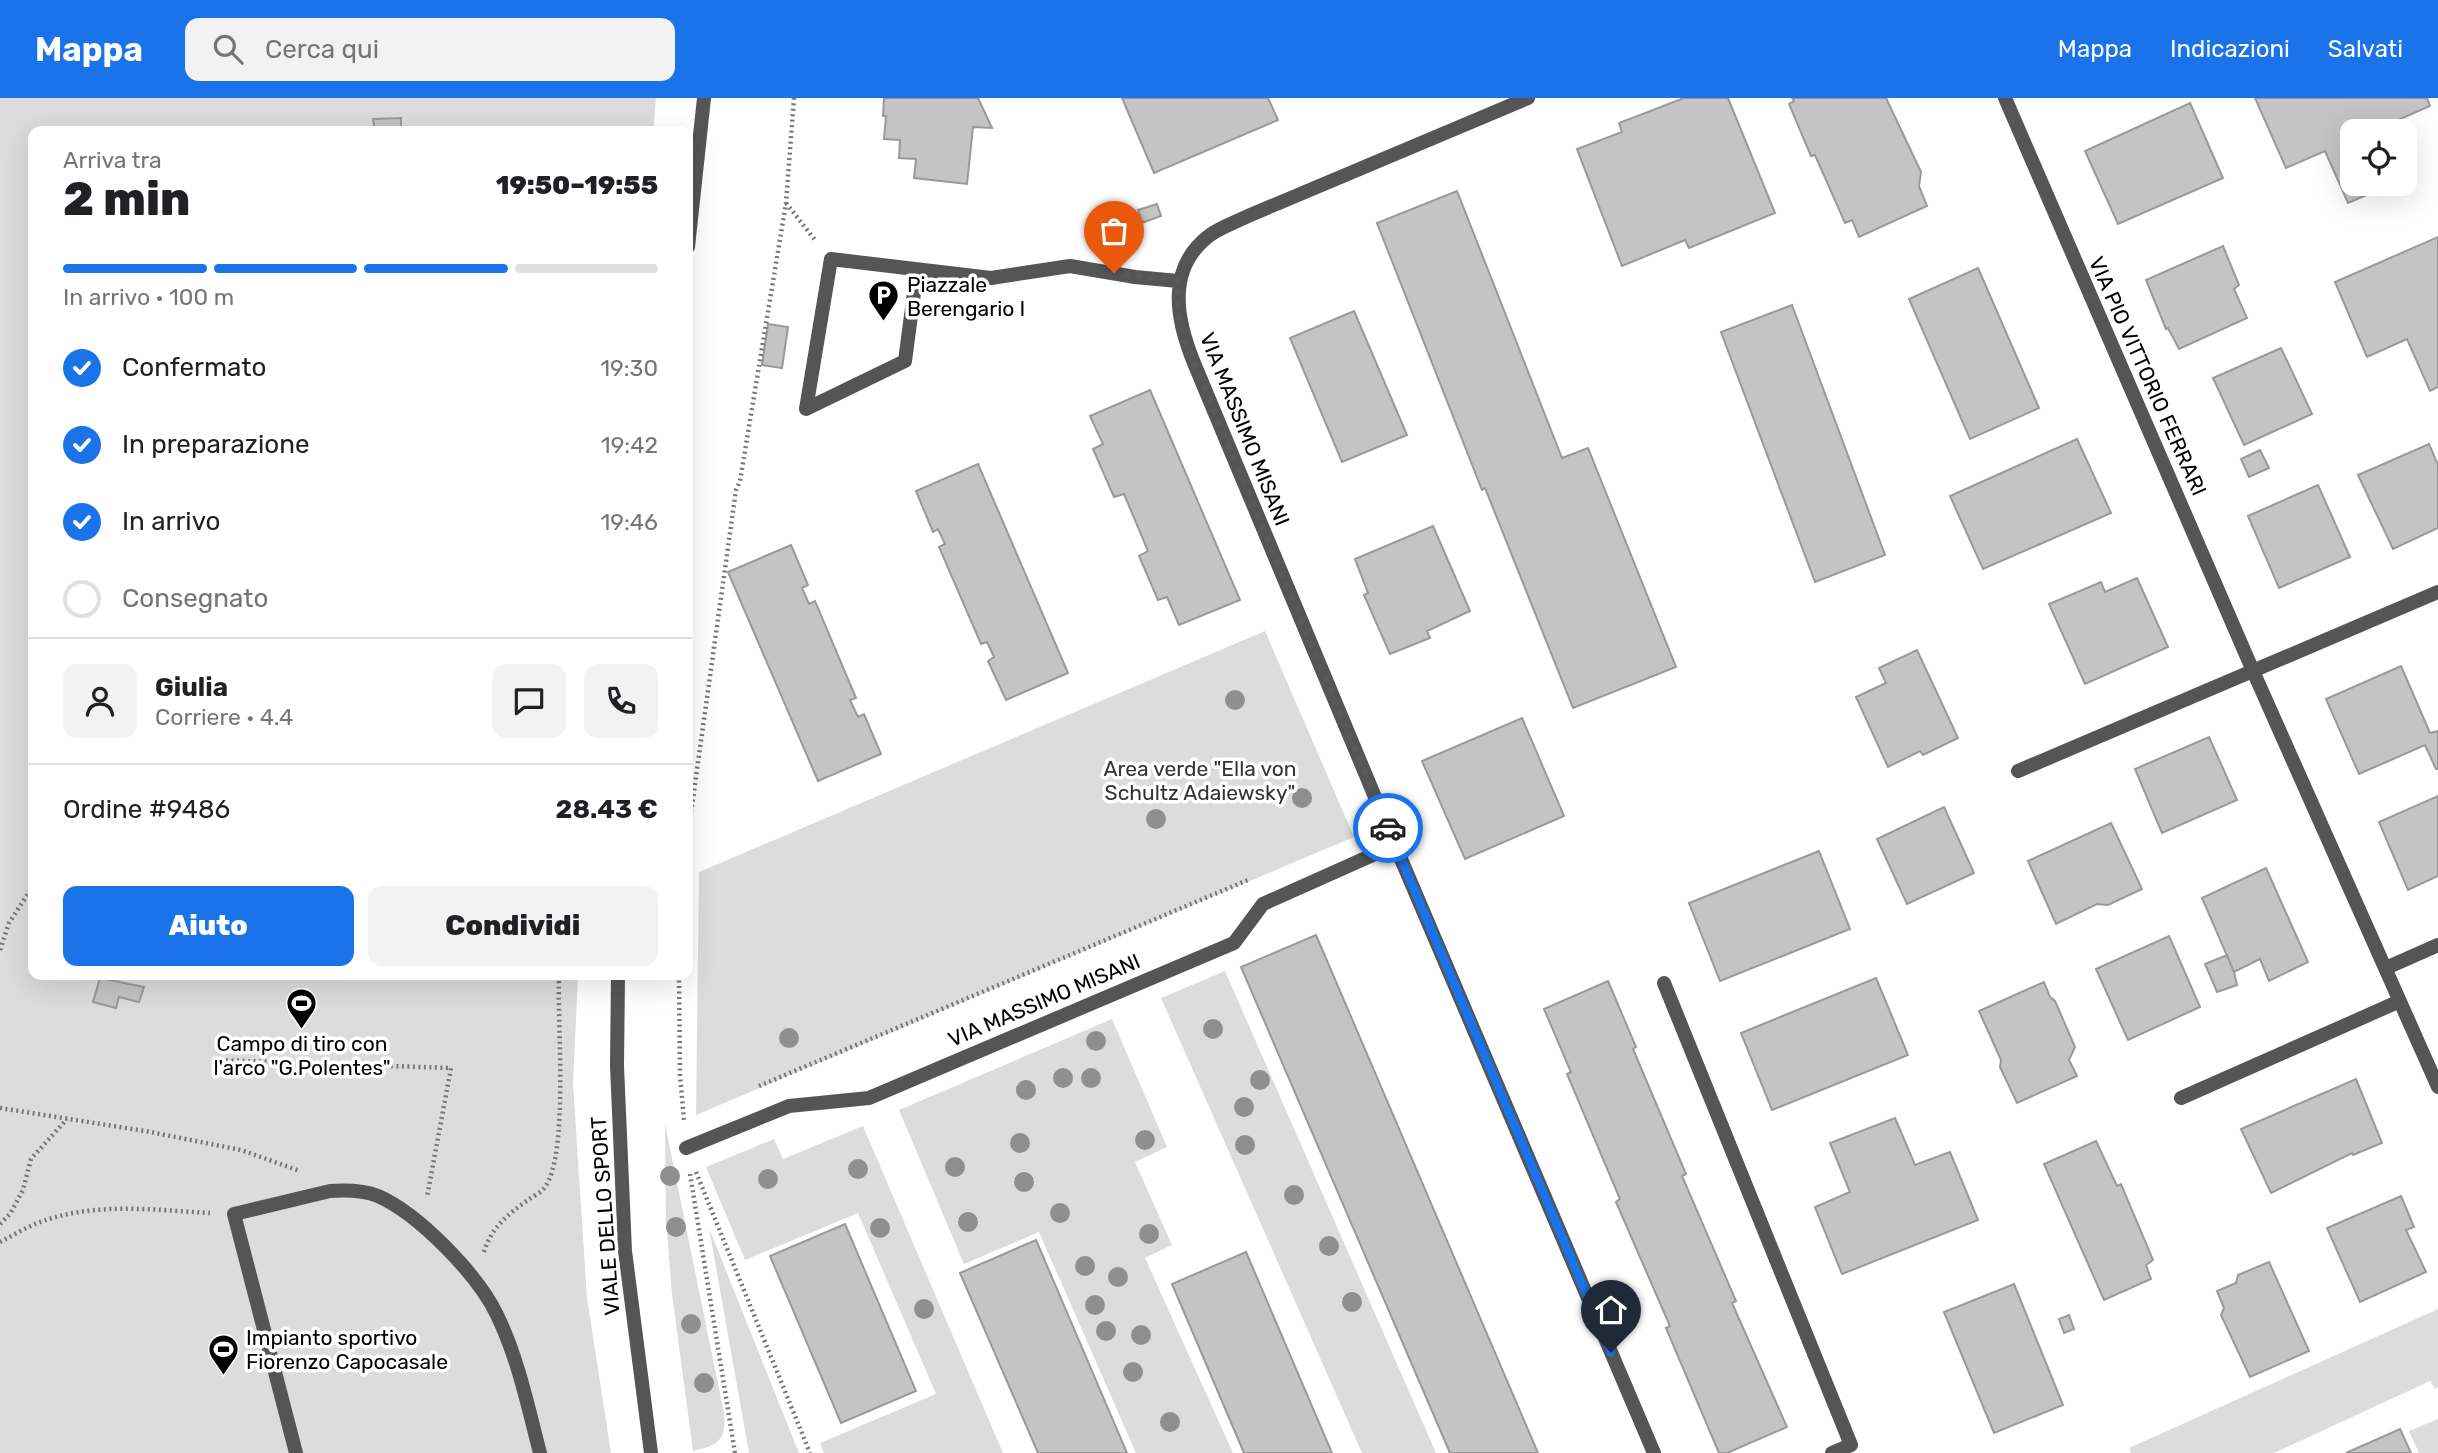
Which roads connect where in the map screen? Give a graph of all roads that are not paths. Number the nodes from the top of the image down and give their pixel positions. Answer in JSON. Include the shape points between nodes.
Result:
{"nodes":[{"id":1,"x":704,"y":98,"type":"edge"},
{"id":2,"x":1528,"y":98,"type":"edge"},
{"id":3,"x":2005,"y":98,"type":"edge"},
{"id":4,"x":693,"y":200,"type":"edge"},
{"id":5,"x":917,"y":270,"type":"junction"},
{"id":6,"x":1178,"y":281,"type":"junction"},
{"id":7,"x":2438,"y":592,"type":"edge"},
{"id":8,"x":2253,"y":671,"type":"junction"},
{"id":9,"x":2018,"y":771,"type":"dead end"},
{"id":10,"x":1395,"y":845,"type":"junction"},
{"id":11,"x":2438,"y":945,"type":"edge"},
{"id":12,"x":2386,"y":968,"type":"junction"},
{"id":13,"x":618,"y":980,"type":"edge"},
{"id":14,"x":1664,"y":983,"type":"dead end"},
{"id":15,"x":2400,"y":1001,"type":"junction"},
{"id":16,"x":2438,"y":1087,"type":"edge"},
{"id":17,"x":2181,"y":1098,"type":"dead end"},
{"id":18,"x":686,"y":1148,"type":"road end"},
{"id":19,"x":296,"y":1453,"type":"edge"},
{"id":20,"x":540,"y":1453,"type":"edge"},
{"id":21,"x":651,"y":1453,"type":"edge"},
{"id":22,"x":1654,"y":1453,"type":"edge"},
{"id":23,"x":1832,"y":1453,"type":"edge"}],
"edges":[{"from":1,"to":4,"type":"street"},
{"from":2,"to":6,"type":"street","name":"VIA MASSIMO MISANI","via":[[1229,225],[1193,251]]},
{"from":3,"to":8,"type":"street","name":"VIA PIO VITTORIO FERRARI"},
{"from":5,"to":5,"type":"street","via":[[831,260],[806,409],[905,361]]},
{"from":5,"to":6,"type":"street","via":[[991,278],[1070,266]]},
{"from":6,"to":10,"type":"street","name":"VIA MASSIMO MISANI","via":[[1184,338]]},
{"from":7,"to":8,"type":"street"},
{"from":8,"to":9,"type":"street"},
{"from":8,"to":12,"type":"street","name":"VIA PIO VITTORIO FERRARI"},
{"from":10,"to":18,"type":"street","name":"VIA MASSIMO MISANI","via":[[1264,904],[1234,943],[869,1098],[789,1106]]},
{"from":10,"to":22,"type":"street","name":"VIA MASSIMO MISANI"},
{"from":11,"to":12,"type":"street"},
{"from":12,"to":15,"type":"street","name":"VIA PIO VITTORIO FERRARI"},
{"from":13,"to":21,"type":"street","name":"VIALE DELLO SPORT","via":[[624,1238]]},
{"from":14,"to":23,"type":"street","via":[[1851,1444]]},
{"from":15,"to":16,"type":"street","name":"VIA PIO VITTORIO FERRARI"},
{"from":15,"to":17,"type":"street"},
{"from":19,"to":20,"type":"street","via":[[234,1214],[330,1191],[376,1195],[398,1207],[476,1279],[497,1315],[524,1388]]}]}
